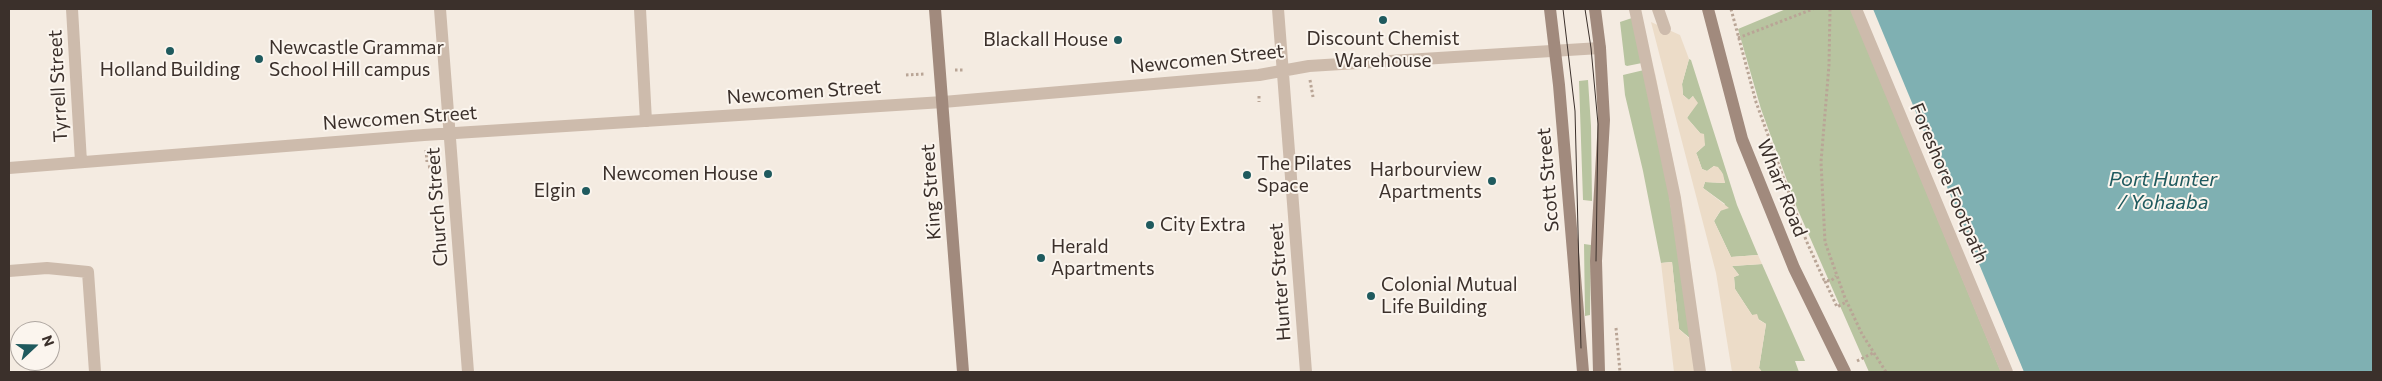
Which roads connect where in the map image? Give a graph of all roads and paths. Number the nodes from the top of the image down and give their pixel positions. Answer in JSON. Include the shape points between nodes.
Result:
{"nodes":[{"id":1,"x":72,"y":9,"type":"edge"},
{"id":2,"x":440,"y":9,"type":"edge"},
{"id":3,"x":640,"y":9,"type":"edge"},
{"id":4,"x":935,"y":9,"type":"edge"},
{"id":5,"x":1278,"y":9,"type":"edge"},
{"id":6,"x":1550,"y":9,"type":"edge"},
{"id":7,"x":1595,"y":9,"type":"edge"},
{"id":8,"x":1635,"y":9,"type":"edge"},
{"id":9,"x":1658,"y":9,"type":"edge"},
{"id":10,"x":1708,"y":9,"type":"edge"},
{"id":11,"x":1731,"y":9,"type":"edge"},
{"id":12,"x":1814,"y":9,"type":"edge"},
{"id":13,"x":1830,"y":9,"type":"edge"},
{"id":14,"x":1856,"y":9,"type":"edge"},
{"id":15,"x":1665,"y":29,"type":"dead end"},
{"id":16,"x":1738,"y":38,"type":"junction"},
{"id":17,"x":1600,"y":48,"type":"junction"},
{"id":18,"x":1555,"y":51,"type":"junction"},
{"id":19,"x":954,"y":70,"type":"dead end"},
{"id":20,"x":965,"y":70,"type":"dead end"},
{"id":21,"x":1283,"y":72,"type":"junction"},
{"id":22,"x":920,"y":74,"type":"dead end"},
{"id":23,"x":906,"y":76,"type":"dead end"},
{"id":24,"x":1310,"y":78,"type":"dead end"},
{"id":25,"x":1259,"y":96,"type":"dead end"},
{"id":26,"x":1313,"y":97,"type":"dead end"},
{"id":27,"x":943,"y":102,"type":"junction"},
{"id":28,"x":1259,"y":102,"type":"dead end"},
{"id":29,"x":646,"y":122,"type":"junction"},
{"id":30,"x":450,"y":133,"type":"junction"},
{"id":31,"x":426,"y":147,"type":"dead end"},
{"id":32,"x":81,"y":162,"type":"junction"},
{"id":33,"x":427,"y":162,"type":"dead end"},
{"id":34,"x":9,"y":168,"type":"edge"},
{"id":35,"x":9,"y":272,"type":"edge"},
{"id":36,"x":1836,"y":276,"type":"junction"},
{"id":37,"x":1824,"y":280,"type":"junction"},
{"id":38,"x":1846,"y":302,"type":"junction"},
{"id":39,"x":1616,"y":326,"type":"dead end"},
{"id":40,"x":1873,"y":353,"type":"junction"},
{"id":41,"x":1857,"y":360,"type":"dead end"},
{"id":42,"x":96,"y":372,"type":"edge"},
{"id":43,"x":468,"y":372,"type":"edge"},
{"id":44,"x":963,"y":372,"type":"edge"},
{"id":45,"x":1306,"y":372,"type":"edge"},
{"id":46,"x":1583,"y":372,"type":"edge"},
{"id":47,"x":1599,"y":372,"type":"edge"},
{"id":48,"x":1620,"y":372,"type":"edge"},
{"id":49,"x":1700,"y":372,"type":"edge"},
{"id":50,"x":1845,"y":372,"type":"edge"},
{"id":51,"x":1886,"y":372,"type":"edge"},
{"id":52,"x":2007,"y":372,"type":"edge"}],
"edges":[{"from":1,"to":32,"type":"street","name":"Tyrrell Street"},
{"from":2,"to":30,"type":"street","name":"Church Street"},
{"from":3,"to":29,"type":"street"},
{"from":4,"to":27,"type":"main road","name":"King Street"},
{"from":5,"to":21,"type":"street","name":"Hunter Street"},
{"from":6,"to":18,"type":"main road","name":"Scott Street"},
{"from":7,"to":17,"type":"main road"},
{"from":8,"to":49,"type":"street","via":[[1675,198]]},
{"from":9,"to":15,"type":"street"},
{"from":10,"to":50,"type":"main road","name":"Wharf Road","via":[[1742,139],[1794,268]]},
{"from":11,"to":16,"type":"path"},
{"from":12,"to":16,"type":"path"},
{"from":13,"to":36,"type":"path","via":[[1822,181],[1825,242]]},
{"from":14,"to":52,"type":"street","name":"Foreshore Footpath"},
{"from":16,"to":37,"type":"path","via":[[1784,182]]},
{"from":17,"to":18,"type":"street","name":"Newcomen Street"},
{"from":17,"to":47,"type":"main road","via":[[1604,139],[1596,261]]},
{"from":18,"to":21,"type":"street","name":"Newcomen Street","via":[[1309,66]]},
{"from":18,"to":46,"type":"main road","name":"Scott Street"},
{"from":19,"to":20,"type":"path"},
{"from":21,"to":27,"type":"street","name":"Newcomen Street"},
{"from":21,"to":45,"type":"street","name":"Hunter Street"},
{"from":22,"to":23,"type":"path"},
{"from":24,"to":26,"type":"path"},
{"from":25,"to":28,"type":"path"},
{"from":27,"to":29,"type":"street","name":"Newcomen Street"},
{"from":27,"to":44,"type":"main road","name":"King Street"},
{"from":29,"to":30,"type":"street","name":"Newcomen Street"},
{"from":30,"to":32,"type":"street","name":"Newcomen Street"},
{"from":30,"to":43,"type":"street","name":"Church Street"},
{"from":31,"to":33,"type":"path"},
{"from":32,"to":34,"type":"street","name":"Newcomen Street"},
{"from":35,"to":42,"type":"street","via":[[47,268],[88,272]]},
{"from":36,"to":37,"type":"path","via":[[1831,281]]},
{"from":36,"to":38,"type":"path"},
{"from":37,"to":38,"type":"path","via":[[1837,307]]},
{"from":38,"to":40,"type":"path"},
{"from":39,"to":48,"type":"path"},
{"from":40,"to":41,"type":"path"},
{"from":40,"to":51,"type":"path"}]}
